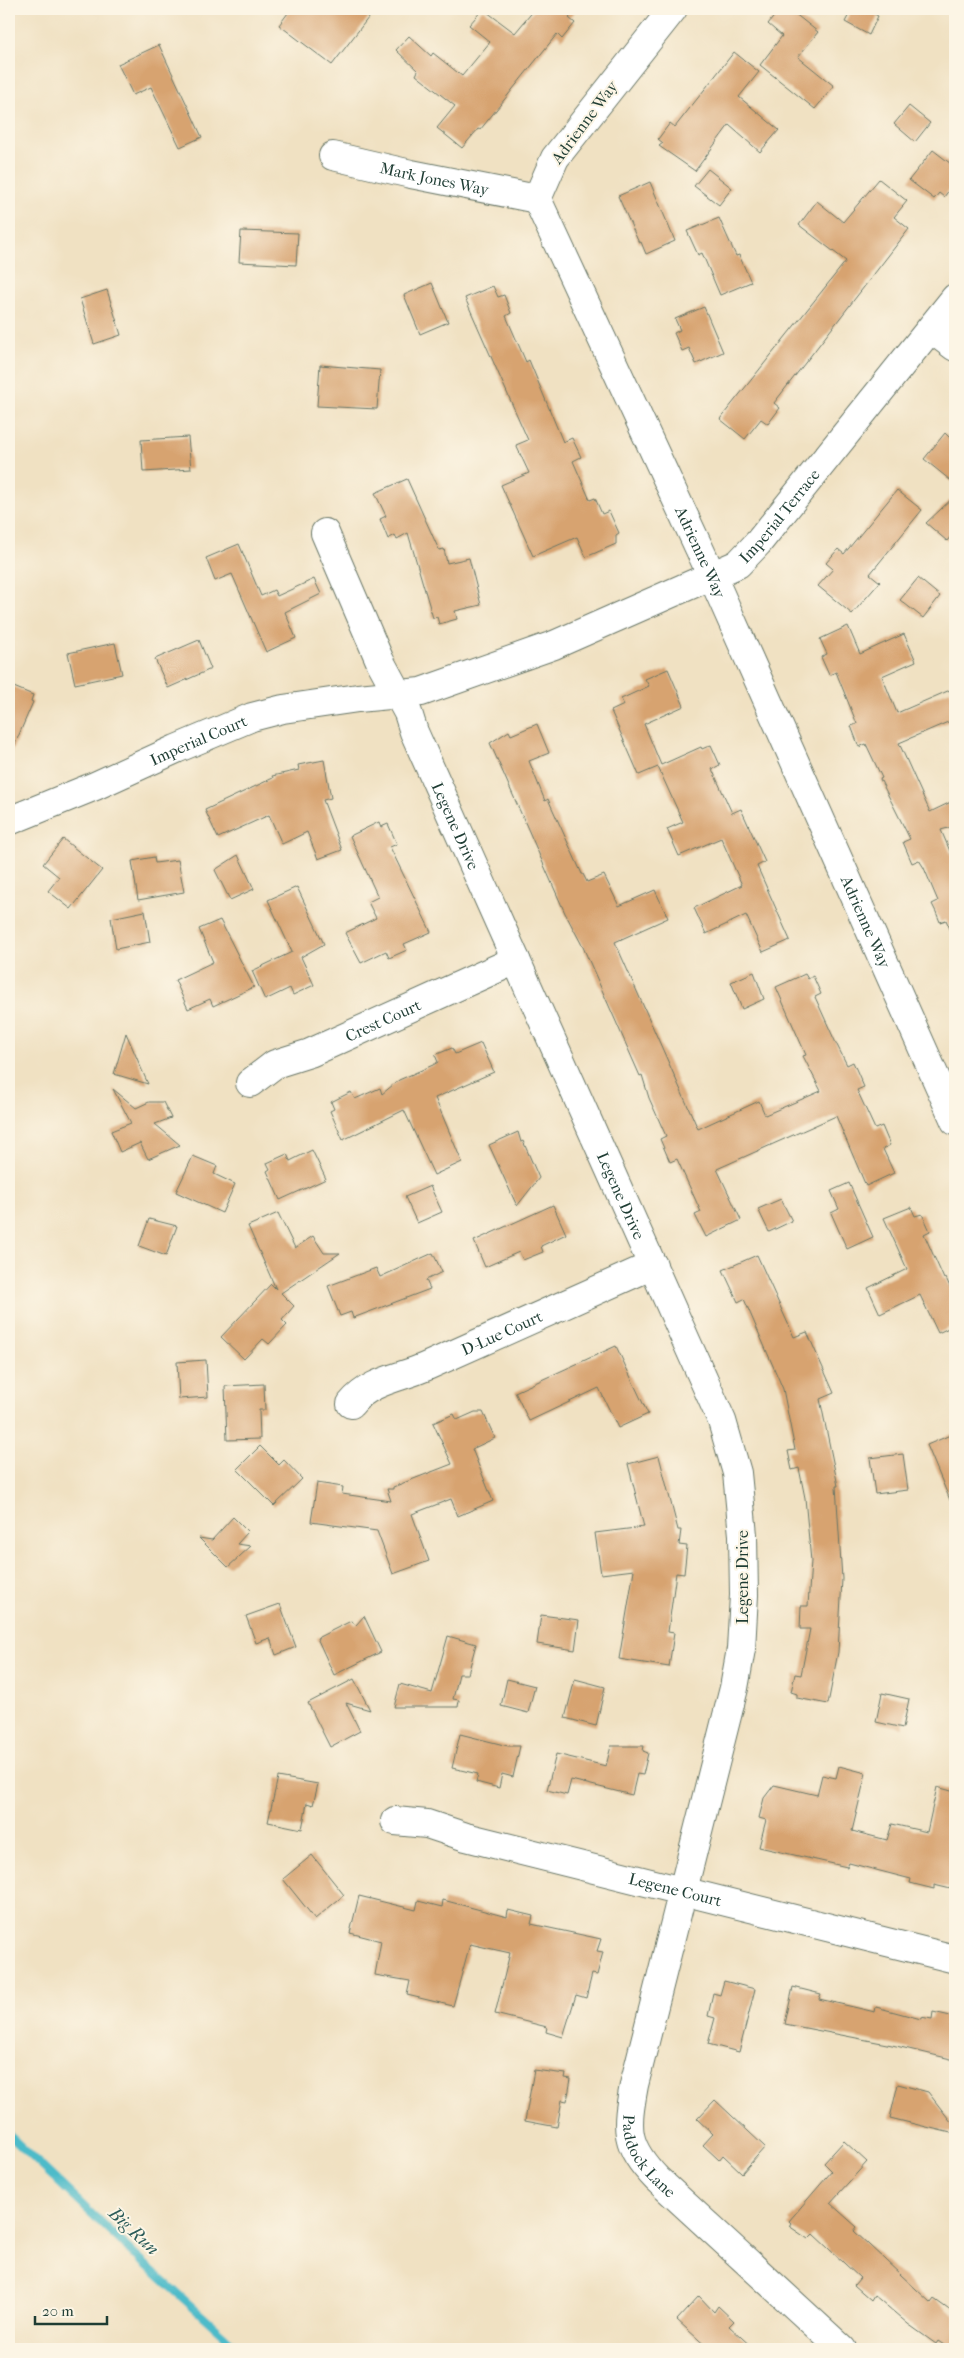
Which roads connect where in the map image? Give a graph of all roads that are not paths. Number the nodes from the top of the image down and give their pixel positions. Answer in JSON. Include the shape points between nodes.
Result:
{"nodes":[{"id":1,"x":673,"y":9,"type":"edge"},
{"id":2,"x":333,"y":156,"type":"dead end"},
{"id":3,"x":537,"y":199,"type":"junction"},
{"id":4,"x":955,"y":298,"type":"edge"},
{"id":5,"x":931,"y":329,"type":"junction"},
{"id":6,"x":955,"y":347,"type":"edge"},
{"id":7,"x":324,"y":533,"type":"dead end"},
{"id":8,"x":712,"y":576,"type":"junction"},
{"id":9,"x":398,"y":694,"type":"junction"},
{"id":10,"x":9,"y":821,"type":"edge"},
{"id":11,"x":516,"y":960,"type":"junction"},
{"id":12,"x":250,"y":1083,"type":"dead end"},
{"id":13,"x":955,"y":1121,"type":"edge"},
{"id":14,"x":653,"y":1265,"type":"junction"},
{"id":15,"x":351,"y":1404,"type":"dead end"},
{"id":16,"x":395,"y":1821,"type":"dead end"},
{"id":17,"x":682,"y":1891,"type":"junction"},
{"id":18,"x":955,"y":1959,"type":"edge"},
{"id":19,"x":842,"y":2349,"type":"edge"}],
"edges":[{"from":1,"to":3,"type":"street","name":"Adrienne Way","via":[[554,158]]},
{"from":2,"to":3,"type":"street","name":"Mark Jones Way"},
{"from":3,"to":8,"type":"street","name":"Adrienne Way"},
{"from":4,"to":5,"type":"street","name":"Imperial Terrace"},
{"from":5,"to":6,"type":"street"},
{"from":5,"to":8,"type":"street","name":"Imperial Terrace","via":[[758,543],[738,564]]},
{"from":7,"to":9,"type":"street","name":"Legene Drive","via":[[380,661]]},
{"from":8,"to":9,"type":"street","name":"Imperial Terrace","via":[[554,645],[422,692]]},
{"from":8,"to":13,"type":"street","name":"Adrienne Way"},
{"from":9,"to":10,"type":"street","name":"Imperial Court","via":[[252,717]]},
{"from":9,"to":11,"type":"street","name":"Legene Drive"},
{"from":11,"to":12,"type":"street","name":"Crest Court","via":[[310,1053],[275,1064]]},
{"from":11,"to":14,"type":"street","name":"Legene Drive"},
{"from":14,"to":15,"type":"street","name":"D-Lue Court","via":[[418,1370],[371,1387]]},
{"from":14,"to":17,"type":"street","name":"Legene Drive","via":[[722,1421],[737,1473],[743,1535],[744,1595],[739,1659]]},
{"from":16,"to":17,"type":"street","name":"Legene Court","via":[[427,1824],[466,1837]]},
{"from":17,"to":18,"type":"street","name":"Legene Court"},
{"from":17,"to":19,"type":"street","name":"Paddock Lane","via":[[634,2085],[628,2117],[631,2142],[640,2162],[657,2179]]}]}
